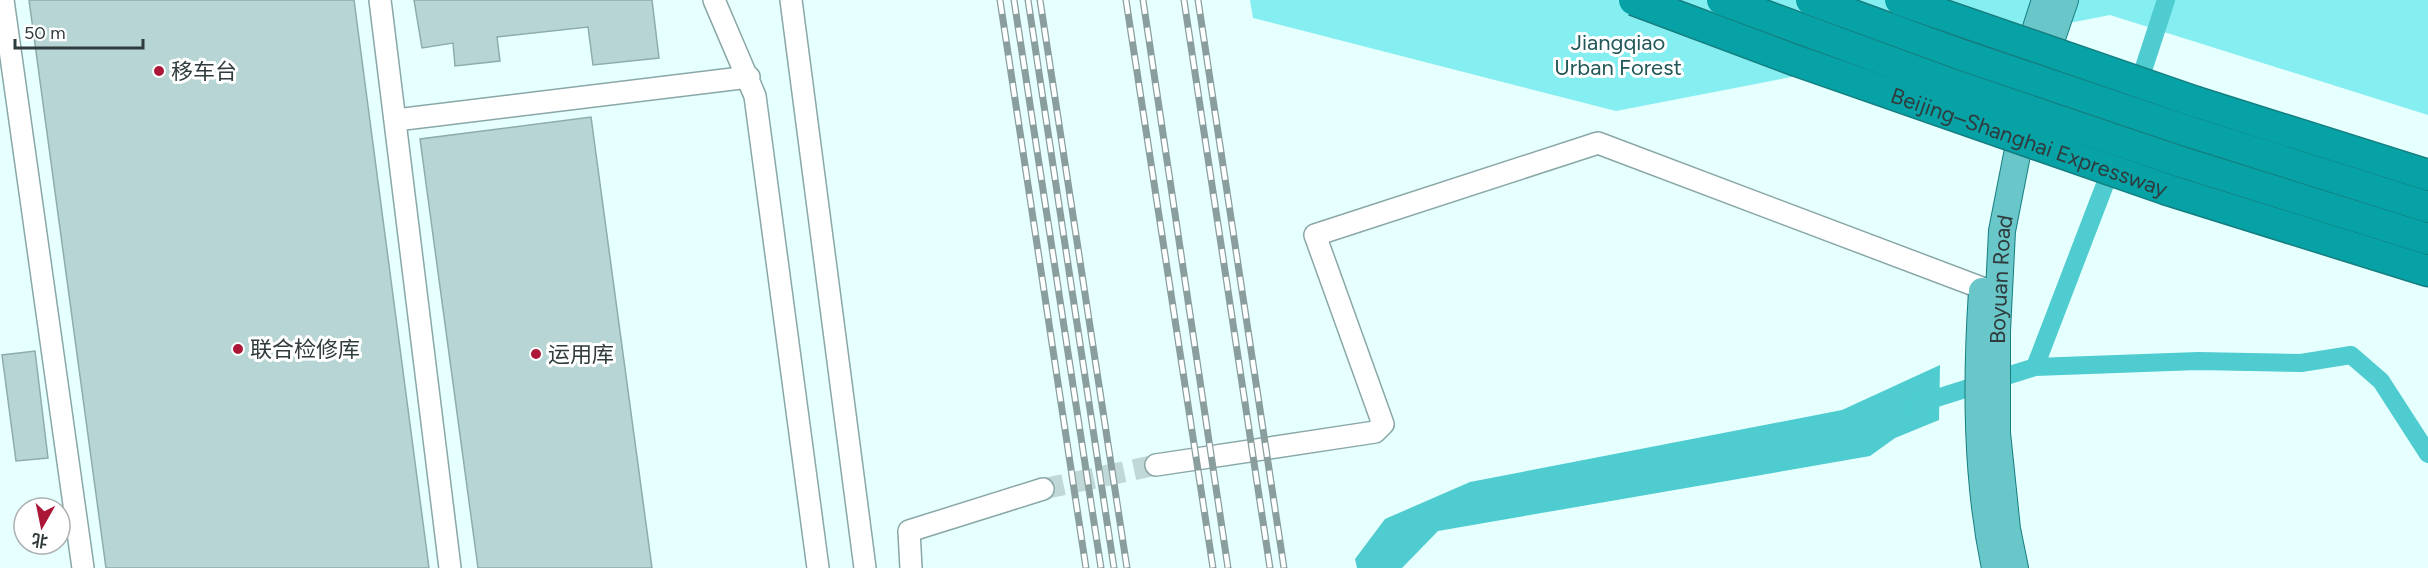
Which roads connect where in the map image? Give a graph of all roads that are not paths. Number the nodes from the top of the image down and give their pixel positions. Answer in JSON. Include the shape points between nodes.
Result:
{"nodes":[{"id":1,"x":3,"y":0,"type":"edge"},
{"id":2,"x":380,"y":0,"type":"edge"},
{"id":3,"x":714,"y":0,"type":"edge"},
{"id":4,"x":791,"y":0,"type":"edge"},
{"id":5,"x":1634,"y":0,"type":"edge"},
{"id":6,"x":1722,"y":0,"type":"edge"},
{"id":7,"x":1811,"y":0,"type":"edge"},
{"id":8,"x":1900,"y":0,"type":"edge"},
{"id":9,"x":2045,"y":0,"type":"edge"},
{"id":10,"x":2065,"y":0,"type":"edge"},
{"id":11,"x":749,"y":77,"type":"junction"},
{"id":12,"x":396,"y":120,"type":"junction"},
{"id":13,"x":2428,"y":175,"type":"edge"},
{"id":14,"x":2428,"y":207,"type":"edge"},
{"id":15,"x":2428,"y":239,"type":"edge"},
{"id":16,"x":2428,"y":271,"type":"edge"},
{"id":17,"x":1982,"y":288,"type":"junction"},
{"id":18,"x":1988,"y":342,"type":"junction"},
{"id":19,"x":1988,"y":419,"type":"junction"},
{"id":20,"x":1156,"y":465,"type":"tunnel mouth"},
{"id":21,"x":1043,"y":489,"type":"tunnel mouth"},
{"id":22,"x":83,"y":568,"type":"edge"},
{"id":23,"x":450,"y":568,"type":"edge"},
{"id":24,"x":818,"y":568,"type":"edge"},
{"id":25,"x":865,"y":568,"type":"edge"},
{"id":26,"x":911,"y":568,"type":"edge"},
{"id":27,"x":1995,"y":568,"type":"edge"},
{"id":28,"x":2015,"y":568,"type":"edge"}],
"edges":[{"from":1,"to":22,"type":"street"},
{"from":2,"to":12,"type":"street"},
{"from":3,"to":11,"type":"street"},
{"from":4,"to":25,"type":"street"},
{"from":5,"to":16,"type":"highway","name":"Beijing–Shanghai Expressway","bridge":true,"via":[[1797,62],[2168,190]]},
{"from":6,"to":15,"type":"highway","name":"Beijing–Shanghai Expressway","bridge":true,"via":[[2178,161]]},
{"from":7,"to":14,"type":"highway","bridge":true,"via":[[2187,131]]},
{"from":8,"to":13,"type":"highway","bridge":true,"via":[[2196,102]]},
{"from":9,"to":17,"type":"main road","name":"Boyuan Road","via":[[2007,110],[1986,229]]},
{"from":10,"to":18,"type":"main road","name":"Boyuan Road","via":[[2025,117],[2002,231]]},
{"from":11,"to":12,"type":"street"},
{"from":11,"to":24,"type":"street","via":[[755,96]]},
{"from":12,"to":23,"type":"street"},
{"from":17,"to":18,"type":"main road","name":"Boyuan Road"},
{"from":17,"to":20,"type":"street","via":[[1598,143],[1315,235],[1383,424],[1375,432]]},
{"from":18,"to":19,"type":"main road","name":"Boyuan Road"},
{"from":19,"to":27,"type":"main road","name":"Boyuan Road","via":[[1988,532]]},
{"from":19,"to":28,"type":"main road","name":"Boyuan Road"},
{"from":21,"to":26,"type":"street","via":[[909,531]]}]}
